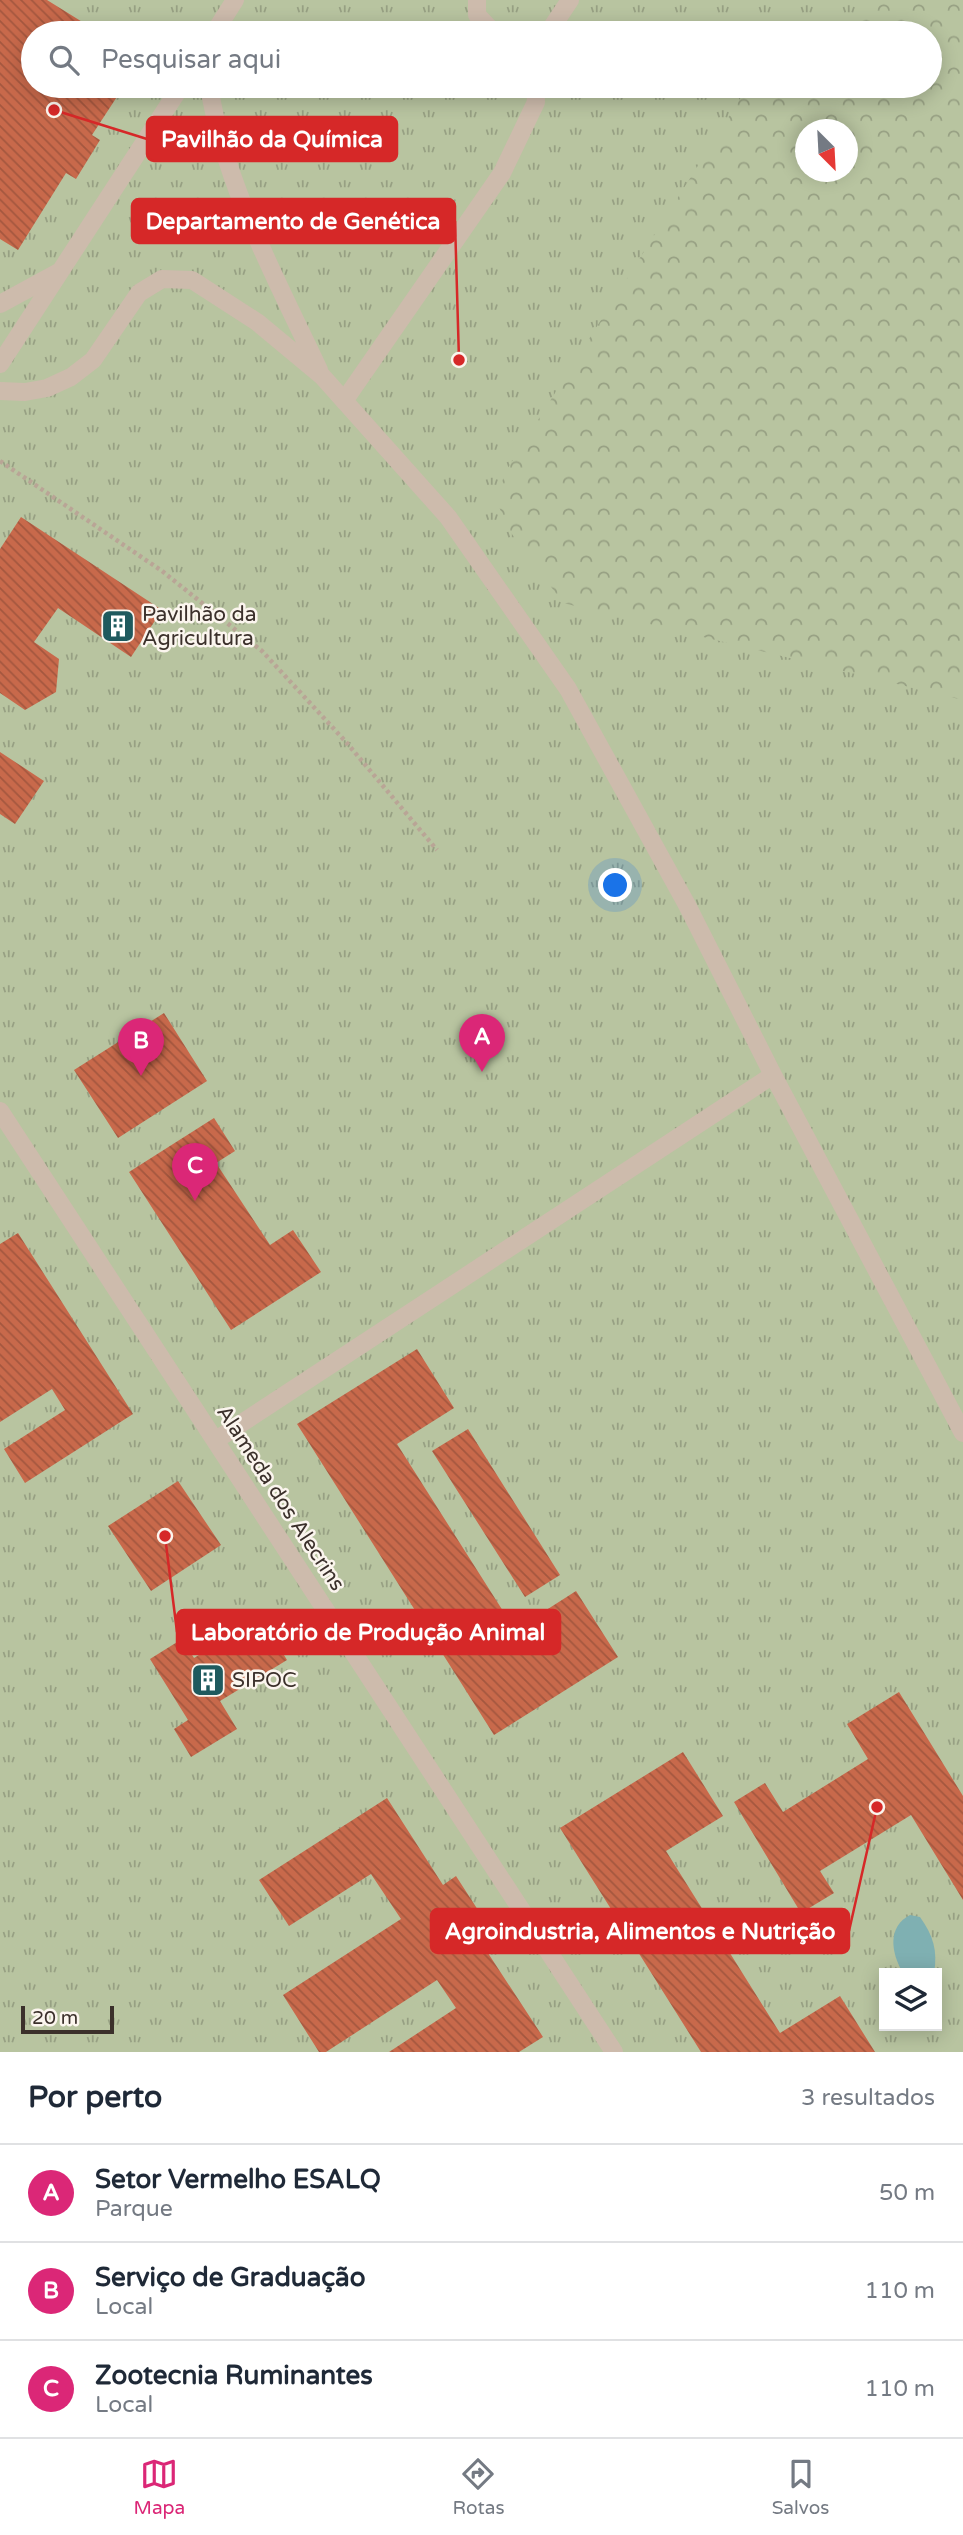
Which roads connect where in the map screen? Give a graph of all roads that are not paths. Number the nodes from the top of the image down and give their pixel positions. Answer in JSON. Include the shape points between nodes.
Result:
{"nodes":[{"id":1,"x":235,"y":0,"type":"edge"},
{"id":2,"x":477,"y":0,"type":"edge"},
{"id":3,"x":570,"y":0,"type":"edge"},
{"id":4,"x":222,"y":21,"type":"edge"},
{"id":5,"x":483,"y":21,"type":"edge"},
{"id":6,"x":556,"y":21,"type":"edge"},
{"id":7,"x":173,"y":98,"type":"edge"},
{"id":8,"x":211,"y":98,"type":"edge"},
{"id":9,"x":536,"y":98,"type":"edge"},
{"id":10,"x":62,"y":270,"type":"junction"},
{"id":11,"x":0,"y":304,"type":"edge"},
{"id":12,"x":0,"y":364,"type":"edge"},
{"id":13,"x":322,"y":376,"type":"junction"},
{"id":14,"x":0,"y":391,"type":"edge"},
{"id":15,"x":344,"y":401,"type":"junction"},
{"id":16,"x":773,"y":1075,"type":"junction"},
{"id":17,"x":0,"y":1111,"type":"edge"},
{"id":18,"x":963,"y":1433,"type":"edge"},
{"id":19,"x":216,"y":1440,"type":"junction"},
{"id":20,"x":614,"y":2052,"type":"edge"}],
"edges":[{"from":1,"to":4,"type":"lane"},
{"from":2,"to":5,"type":"lane","via":[[477,15]]},
{"from":3,"to":6,"type":"lane"},
{"from":7,"to":10,"type":"lane"},
{"from":8,"to":13,"type":"lane","via":[[236,187]]},
{"from":9,"to":15,"type":"lane","via":[[502,173]]},
{"from":10,"to":11,"type":"lane"},
{"from":10,"to":12,"type":"lane"},
{"from":13,"to":14,"type":"lane","via":[[257,322],[192,280],[162,279],[139,293],[93,360],[72,377],[25,392]]},
{"from":13,"to":15,"type":"lane"},
{"from":15,"to":16,"type":"lane","via":[[448,517],[568,689],[687,905]]},
{"from":16,"to":18,"type":"lane"},
{"from":16,"to":19,"type":"lane"},
{"from":17,"to":19,"type":"lane","name":"Alameda dos Alecrins"},
{"from":19,"to":20,"type":"lane","name":"Alameda dos Alecrins"}]}
